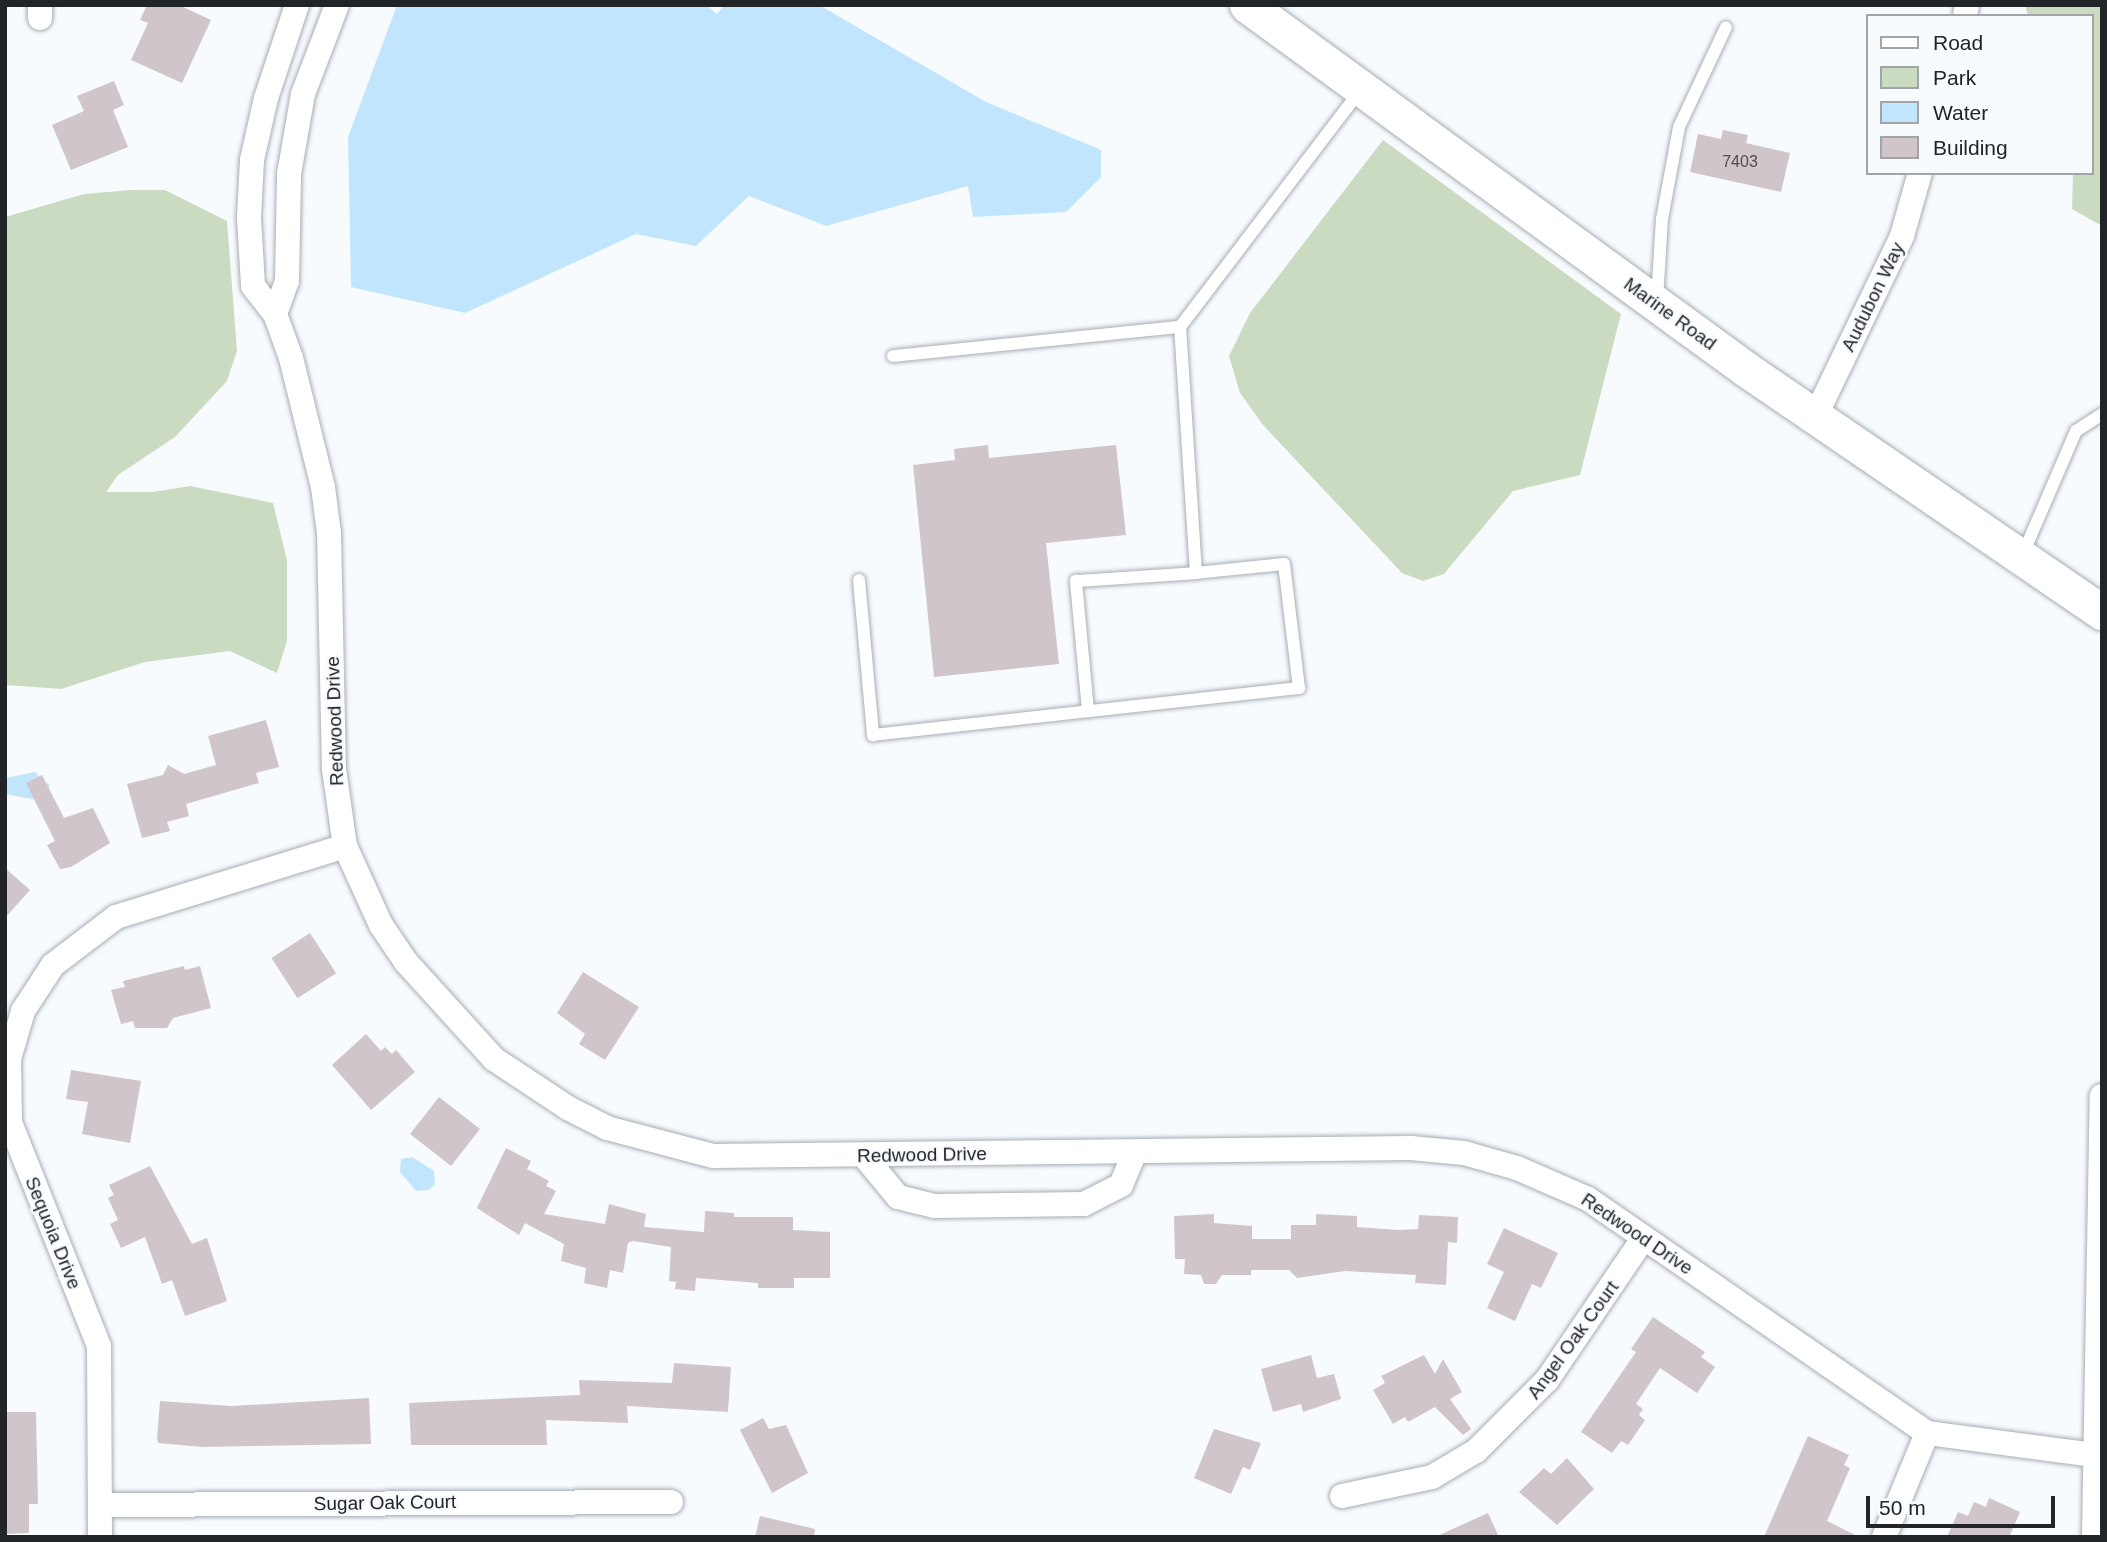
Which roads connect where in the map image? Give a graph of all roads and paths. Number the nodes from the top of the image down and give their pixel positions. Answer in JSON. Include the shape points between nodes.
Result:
{"nodes":[{"id":1,"x":297,"y":5,"type":"edge"},
{"id":2,"x":337,"y":5,"type":"edge"},
{"id":3,"x":1247,"y":5,"type":"edge"},
{"id":4,"x":1726,"y":27,"type":"dead end"},
{"id":5,"x":1361,"y":89,"type":"junction"},
{"id":6,"x":1919,"y":175,"type":"edge"},
{"id":7,"x":1657,"y":304,"type":"junction"},
{"id":8,"x":275,"y":314,"type":"junction"},
{"id":9,"x":1180,"y":327,"type":"junction"},
{"id":10,"x":893,"y":356,"type":"dead end"},
{"id":11,"x":2102,"y":414,"type":"edge"},
{"id":12,"x":1815,"y":416,"type":"junction"},
{"id":13,"x":2021,"y":557,"type":"junction"},
{"id":14,"x":1196,"y":573,"type":"junction"},
{"id":15,"x":859,"y":580,"type":"dead end"},
{"id":16,"x":2102,"y":612,"type":"edge"},
{"id":17,"x":1088,"y":711,"type":"junction"},
{"id":18,"x":345,"y":846,"type":"junction"},
{"id":19,"x":2102,"y":1096,"type":"edge"},
{"id":20,"x":1135,"y":1152,"type":"junction"},
{"id":21,"x":864,"y":1156,"type":"junction"},
{"id":22,"x":1643,"y":1239,"type":"junction"},
{"id":23,"x":1927,"y":1433,"type":"junction"},
{"id":24,"x":2094,"y":1455,"type":"junction"},
{"id":25,"x":1342,"y":1496,"type":"dead end"},
{"id":26,"x":671,"y":1502,"type":"dead end"},
{"id":27,"x":100,"y":1505,"type":"junction"},
{"id":28,"x":100,"y":1537,"type":"edge"},
{"id":29,"x":1884,"y":1537,"type":"edge"},
{"id":30,"x":2094,"y":1537,"type":"edge"}],
"edges":[{"from":1,"to":8,"type":"street","name":"Redwood Drive","via":[[266,98],[252,160],[253,286]]},
{"from":2,"to":8,"type":"street","via":[[303,94],[289,174],[287,281]]},
{"from":3,"to":5,"type":"main road","name":"Marine Road"},
{"from":4,"to":7,"type":"lane","via":[[1679,127],[1662,219]]},
{"from":5,"to":7,"type":"main road","name":"Marine Road"},
{"from":5,"to":9,"type":"lane"},
{"from":6,"to":12,"type":"street","name":"Audubon Way","via":[[1902,236]]},
{"from":7,"to":12,"type":"main road","name":"Marine Road"},
{"from":8,"to":18,"type":"street","name":"Redwood Drive","via":[[303,399],[329,533],[334,769]]},
{"from":9,"to":10,"type":"lane"},
{"from":9,"to":14,"type":"lane"},
{"from":11,"to":13,"type":"lane","via":[[2076,431]]},
{"from":12,"to":13,"type":"main road","name":"Marine Road"},
{"from":13,"to":16,"type":"main road","name":"Marine Road"},
{"from":14,"to":17,"type":"lane","via":[[1076,581]]},
{"from":14,"to":17,"type":"lane","via":[[1284,564],[1298,688]]},
{"from":15,"to":17,"type":"lane","via":[[873,735]]},
{"from":18,"to":21,"type":"street","name":"Redwood Drive","via":[[381,925],[433,996],[494,1059],[568,1108],[607,1128],[689,1152]]},
{"from":18,"to":27,"type":"street","name":"Sequoia Drive","via":[[116,917],[53,965],[23,1011],[9,1059],[10,1122],[99,1346]]},
{"from":19,"to":24,"type":"street"},
{"from":20,"to":21,"type":"street","name":"Redwood Drive"},
{"from":20,"to":21,"type":"street","via":[[1121,1185],[1084,1204],[1043,1205],[934,1206],[898,1197]]},
{"from":20,"to":22,"type":"street","name":"Redwood Drive","via":[[1411,1148],[1464,1153],[1555,1183],[1588,1199]]},
{"from":22,"to":23,"type":"street","name":"Redwood Drive"},
{"from":22,"to":25,"type":"street","name":"Angel Oak Court","via":[[1547,1380],[1476,1451],[1432,1477]]},
{"from":23,"to":24,"type":"street","name":"Redwood Drive"},
{"from":23,"to":29,"type":"street"},
{"from":24,"to":30,"type":"street"},
{"from":26,"to":27,"type":"street","name":"Sugar Oak Court"},
{"from":27,"to":28,"type":"street","name":"Sequoia Drive"}]}
